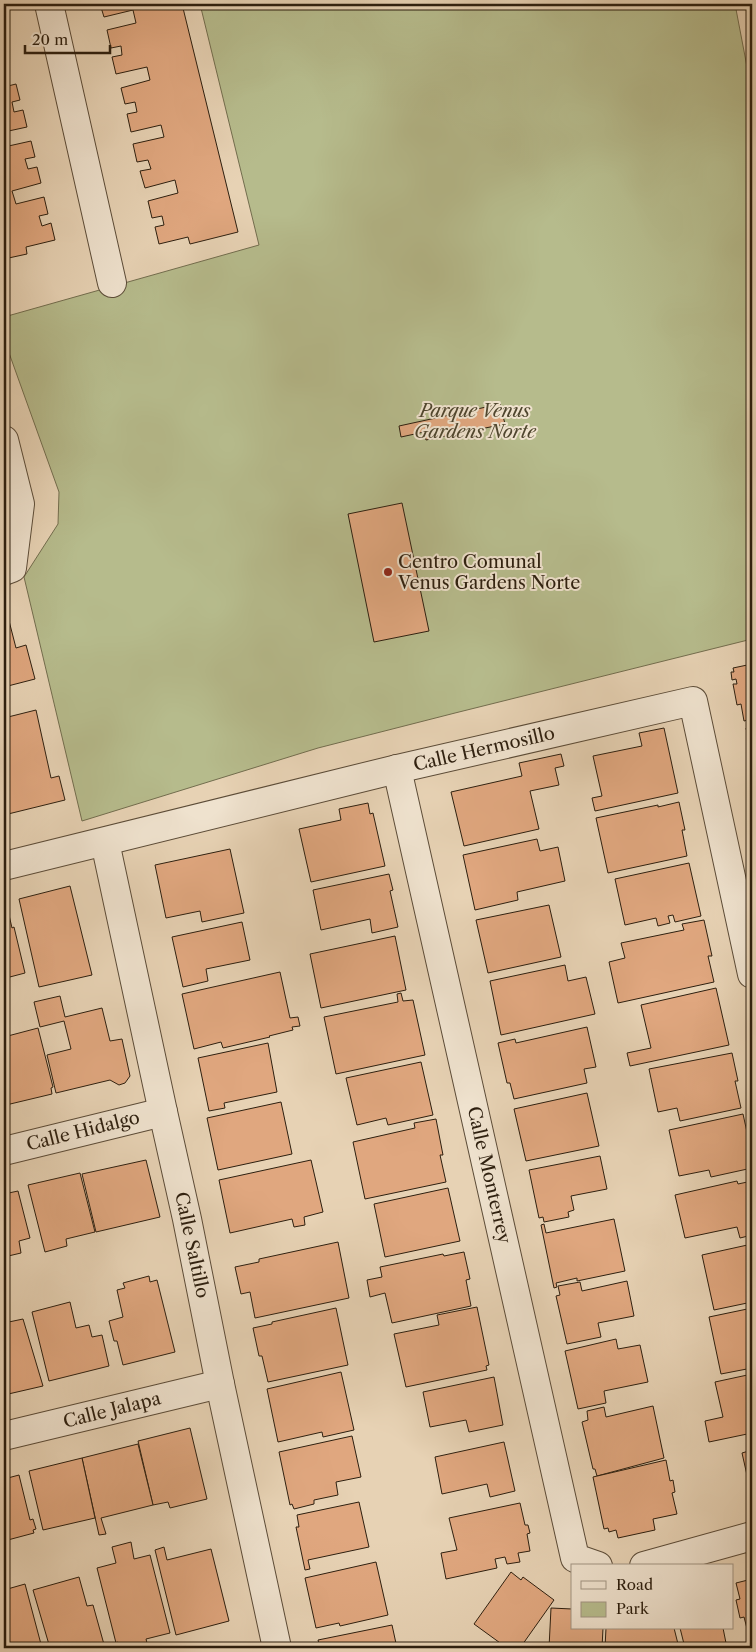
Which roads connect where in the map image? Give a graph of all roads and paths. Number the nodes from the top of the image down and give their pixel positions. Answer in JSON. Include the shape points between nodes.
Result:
{"nodes":[{"id":1,"x":49,"y":4,"type":"edge"},
{"id":2,"x":112,"y":283,"type":"dead end"},
{"id":3,"x":4,"y":440,"type":"edge"},
{"id":4,"x":4,"y":571,"type":"edge"},
{"id":5,"x":397,"y":769,"type":"junction"},
{"id":6,"x":104,"y":842,"type":"junction"},
{"id":7,"x":4,"y":866,"type":"edge"},
{"id":8,"x":752,"y":974,"type":"edge"},
{"id":9,"x":162,"y":1112,"type":"junction"},
{"id":10,"x":4,"y":1150,"type":"edge"},
{"id":11,"x":220,"y":1384,"type":"junction"},
{"id":12,"x":4,"y":1436,"type":"edge"},
{"id":13,"x":752,"y":1536,"type":"edge"},
{"id":14,"x":592,"y":1564,"type":"edge"},
{"id":15,"x":651,"y":1564,"type":"edge"},
{"id":16,"x":278,"y":1648,"type":"edge"}],
"edges":[{"from":1,"to":2,"type":"street"},
{"from":3,"to":4,"type":"street","via":[[20,504],[12,568]]},
{"from":5,"to":6,"type":"street","name":"Calle Hermosillo"},
{"from":5,"to":8,"type":"street","name":"Calle Hermosillo","via":[[693,701]]},
{"from":5,"to":14,"type":"street","name":"Calle Monterrey","via":[[575,1558]]},
{"from":6,"to":7,"type":"street","name":"Calle Hermosillo"},
{"from":6,"to":9,"type":"street","name":"Calle Saltillo"},
{"from":9,"to":10,"type":"street","name":"Calle Hidalgo"},
{"from":9,"to":11,"type":"street","name":"Calle Saltillo"},
{"from":11,"to":12,"type":"street","name":"Calle Jalapa"},
{"from":11,"to":16,"type":"street","name":"Calle Saltillo"},
{"from":13,"to":15,"type":"street"}]}
